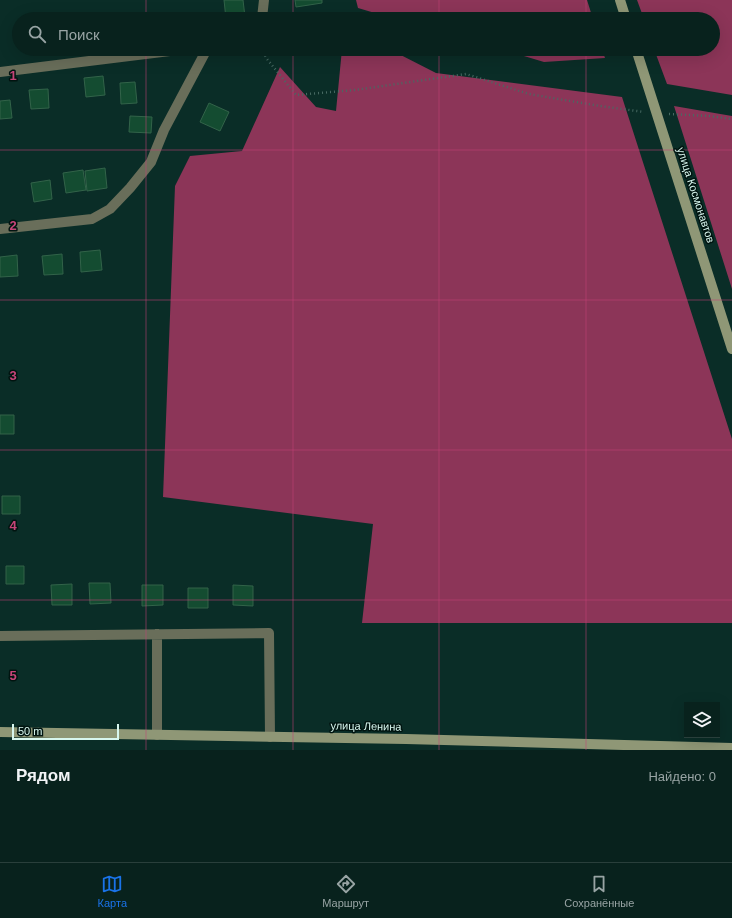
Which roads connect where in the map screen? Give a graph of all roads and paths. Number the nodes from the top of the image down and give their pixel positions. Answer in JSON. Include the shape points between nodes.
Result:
{"nodes":[{"id":1,"x":264,"y":0,"type":"edge"},
{"id":2,"x":620,"y":0,"type":"edge"},
{"id":3,"x":263,"y":12,"type":"edge"},
{"id":4,"x":624,"y":12,"type":"edge"},
{"id":5,"x":129,"y":56,"type":"edge"},
{"id":6,"x":203,"y":56,"type":"edge"},
{"id":7,"x":265,"y":56,"type":"edge"},
{"id":8,"x":638,"y":56,"type":"edge"},
{"id":9,"x":0,"y":72,"type":"edge"},
{"id":10,"x":657,"y":113,"type":"junction"},
{"id":11,"x":732,"y":119,"type":"edge"},
{"id":12,"x":0,"y":229,"type":"edge"},
{"id":13,"x":732,"y":349,"type":"edge"},
{"id":14,"x":157,"y":634,"type":"junction"},
{"id":15,"x":0,"y":636,"type":"edge"},
{"id":16,"x":0,"y":732,"type":"edge"},
{"id":17,"x":157,"y":735,"type":"junction"},
{"id":18,"x":270,"y":737,"type":"junction"},
{"id":19,"x":732,"y":743,"type":"edge"},
{"id":20,"x":717,"y":748,"type":"junction"},
{"id":21,"x":732,"y":748,"type":"edge"}],
"edges":[{"from":1,"to":3,"type":"street"},
{"from":2,"to":4,"type":"main road"},
{"from":5,"to":9,"type":"street"},
{"from":6,"to":12,"type":"street","via":[[164,130],[151,162],[110,209],[92,219]]},
{"from":7,"to":10,"type":"path","via":[[296,95],[355,90],[466,74],[529,94]]},
{"from":8,"to":10,"type":"main road","name":"улица Космонавтов"},
{"from":10,"to":11,"type":"path"},
{"from":10,"to":13,"type":"main road","name":"улица Космонавтов"},
{"from":14,"to":15,"type":"street"},
{"from":14,"to":17,"type":"street"},
{"from":14,"to":18,"type":"street","via":[[269,633]]},
{"from":16,"to":17,"type":"main road","name":"улица Ленина"},
{"from":17,"to":18,"type":"main road","name":"улица Ленина"},
{"from":18,"to":20,"type":"main road","name":"улица Ленина"},
{"from":19,"to":20,"type":"main road"},
{"from":20,"to":21,"type":"main road","name":"улица Ленина"}]}
